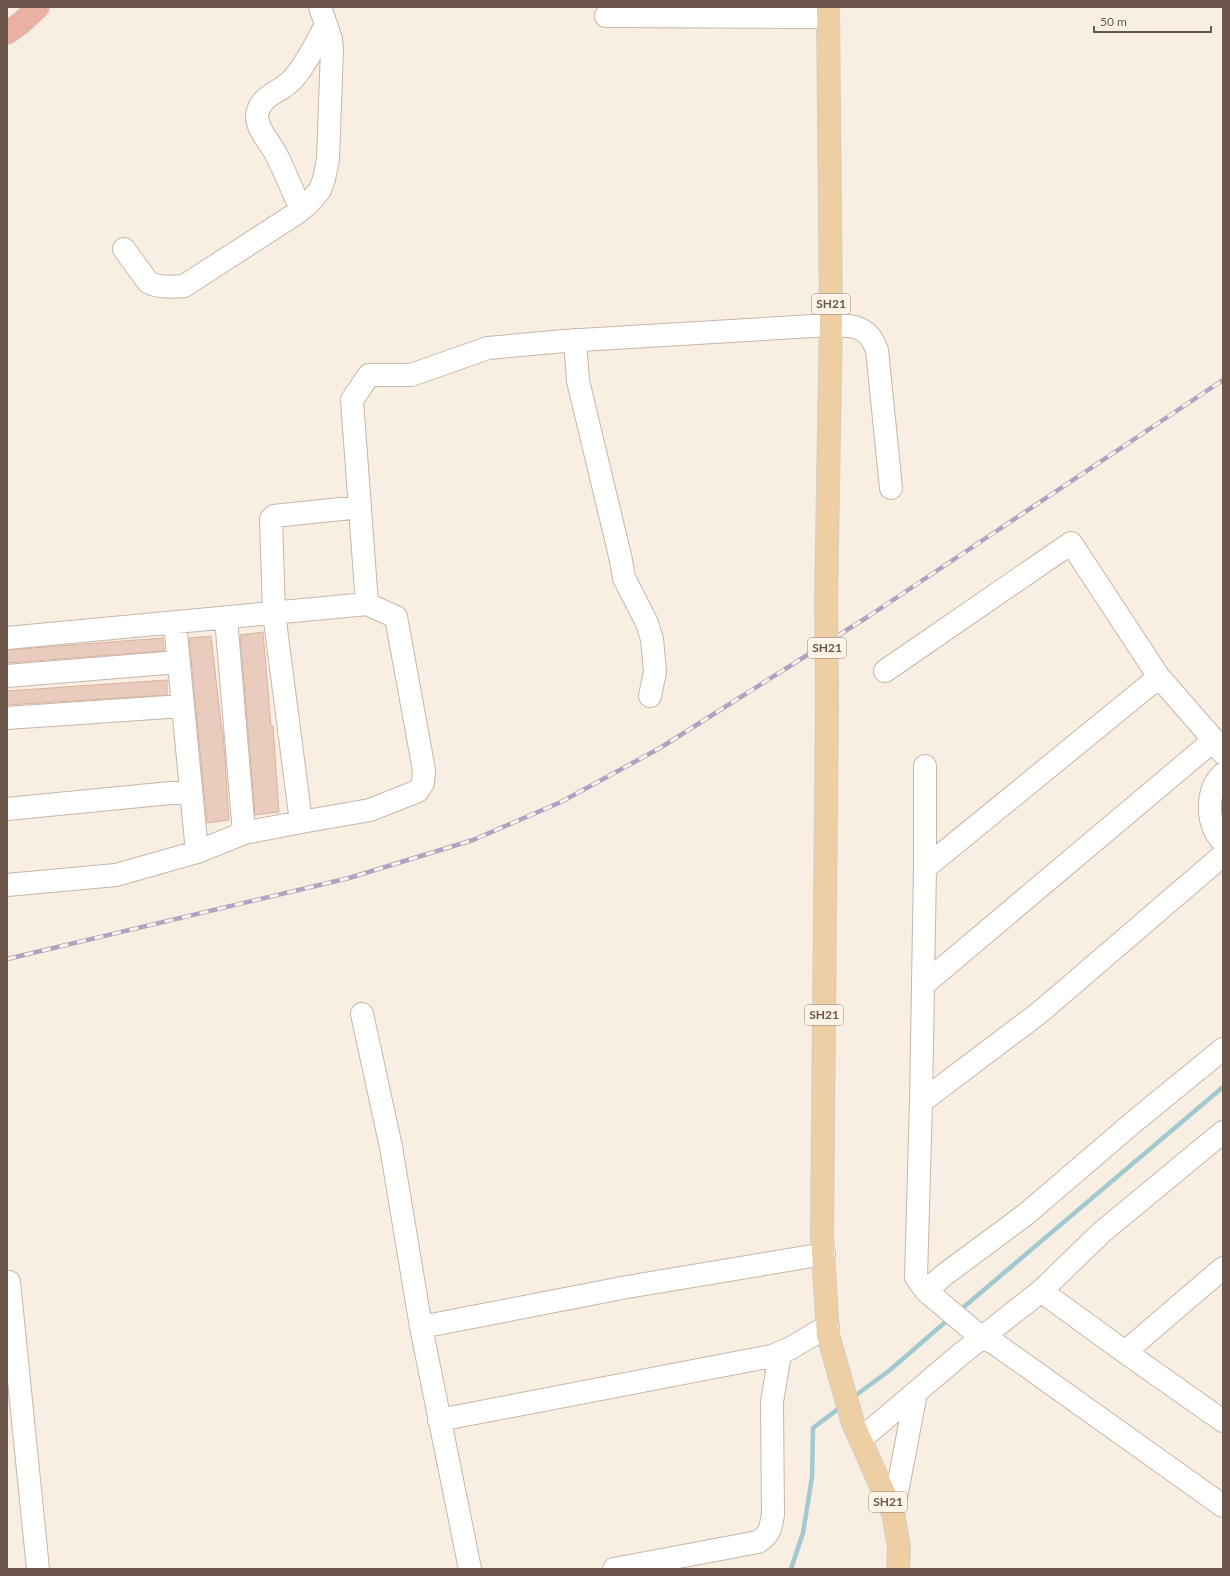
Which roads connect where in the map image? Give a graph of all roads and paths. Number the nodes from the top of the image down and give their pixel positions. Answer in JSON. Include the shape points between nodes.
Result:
{"nodes":[{"id":1,"x":38,"y":7,"type":"edge"},
{"id":2,"x":712,"y":12,"type":"edge"},
{"id":3,"x":828,"y":12,"type":"edge"},
{"id":4,"x":323,"y":16,"type":"edge"},
{"id":5,"x":606,"y":16,"type":"dead end"},
{"id":6,"x":7,"y":33,"type":"edge"},
{"id":7,"x":301,"y":210,"type":"junction"},
{"id":8,"x":124,"y":249,"type":"dead end"},
{"id":9,"x":830,"y":326,"type":"junction"},
{"id":10,"x":575,"y":340,"type":"junction"},
{"id":11,"x":891,"y":488,"type":"dead end"},
{"id":12,"x":360,"y":507,"type":"junction"},
{"id":13,"x":367,"y":604,"type":"junction"},
{"id":14,"x":274,"y":613,"type":"junction"},
{"id":15,"x":226,"y":618,"type":"junction"},
{"id":16,"x":175,"y":623,"type":"junction"},
{"id":17,"x":7,"y":638,"type":"edge"},
{"id":18,"x":178,"y":662,"type":"junction"},
{"id":19,"x":884,"y":671,"type":"dead end"},
{"id":20,"x":7,"y":676,"type":"edge"},
{"id":21,"x":1159,"y":677,"type":"junction"},
{"id":22,"x":650,"y":696,"type":"dead end"},
{"id":23,"x":183,"y":706,"type":"junction"},
{"id":24,"x":7,"y":718,"type":"edge"},
{"id":25,"x":1218,"y":746,"type":"edge"},
{"id":26,"x":926,"y":766,"type":"dead end"},
{"id":27,"x":1223,"y":774,"type":"edge"},
{"id":28,"x":191,"y":791,"type":"junction"},
{"id":29,"x":7,"y":809,"type":"edge"},
{"id":30,"x":301,"y":822,"type":"junction"},
{"id":31,"x":244,"y":833,"type":"junction"},
{"id":32,"x":1223,"y":842,"type":"edge"},
{"id":33,"x":197,"y":852,"type":"junction"},
{"id":34,"x":1223,"y":855,"type":"edge"},
{"id":35,"x":926,"y":868,"type":"junction"},
{"id":36,"x":7,"y":885,"type":"edge"},
{"id":37,"x":923,"y":985,"type":"junction"},
{"id":38,"x":362,"y":1014,"type":"dead end"},
{"id":39,"x":1223,"y":1049,"type":"edge"},
{"id":40,"x":921,"y":1102,"type":"junction"},
{"id":41,"x":1223,"y":1132,"type":"edge"},
{"id":42,"x":824,"y":1254,"type":"junction"},
{"id":43,"x":1223,"y":1268,"type":"edge"},
{"id":44,"x":9,"y":1282,"type":"dead end"},
{"id":45,"x":921,"y":1284,"type":"junction"},
{"id":46,"x":1041,"y":1291,"type":"junction"},
{"id":47,"x":421,"y":1327,"type":"junction"},
{"id":48,"x":828,"y":1331,"type":"junction"},
{"id":49,"x":979,"y":1335,"type":"junction"},
{"id":50,"x":1124,"y":1352,"type":"junction"},
{"id":51,"x":780,"y":1354,"type":"junction"},
{"id":52,"x":916,"y":1393,"type":"junction"},
{"id":53,"x":439,"y":1420,"type":"junction"},
{"id":54,"x":1223,"y":1421,"type":"edge"},
{"id":55,"x":857,"y":1431,"type":"junction"},
{"id":56,"x":1223,"y":1506,"type":"edge"},
{"id":57,"x":893,"y":1513,"type":"junction"},
{"id":58,"x":38,"y":1569,"type":"edge"},
{"id":59,"x":470,"y":1569,"type":"edge"},
{"id":60,"x":614,"y":1569,"type":"edge"},
{"id":61,"x":898,"y":1569,"type":"edge"}],
"edges":[{"from":1,"to":6,"type":"highway"},
{"from":2,"to":3,"type":"street"},
{"from":2,"to":5,"type":"street"},
{"from":3,"to":9,"type":"main road","number":"SH21"},
{"from":4,"to":7,"type":"street","via":[[332,49],[328,159],[320,190]]},
{"from":4,"to":7,"type":"street","via":[[293,80],[266,98],[257,117]]},
{"from":7,"to":8,"type":"street","via":[[184,286],[169,287],[148,282]]},
{"from":9,"to":10,"type":"street"},
{"from":9,"to":11,"type":"street","via":[[848,326],[863,330],[877,350]]},
{"from":9,"to":42,"type":"main road","number":"SH21","bridge":true,"via":[[823,1030]]},
{"from":10,"to":12,"type":"street","via":[[488,348],[411,375],[369,375],[352,400]]},
{"from":10,"to":22,"type":"street","via":[[578,382],[624,578],[647,623],[652,639],[655,672]]},
{"from":12,"to":13,"type":"street"},
{"from":12,"to":14,"type":"street","via":[[272,518],[270,532]]},
{"from":13,"to":14,"type":"street"},
{"from":13,"to":30,"type":"street","via":[[396,617],[424,770],[423,783],[418,791],[370,810]]},
{"from":14,"to":15,"type":"street"},
{"from":14,"to":30,"type":"street"},
{"from":15,"to":16,"type":"street"},
{"from":15,"to":31,"type":"street"},
{"from":16,"to":17,"type":"street"},
{"from":16,"to":18,"type":"street"},
{"from":18,"to":20,"type":"street"},
{"from":18,"to":23,"type":"street"},
{"from":19,"to":21,"type":"street","via":[[1071,543]]},
{"from":21,"to":25,"type":"street"},
{"from":21,"to":35,"type":"street"},
{"from":23,"to":24,"type":"street"},
{"from":23,"to":28,"type":"street"},
{"from":25,"to":37,"type":"street"},
{"from":26,"to":35,"type":"street"},
{"from":27,"to":32,"type":"street","via":[[1212,791],[1210,807],[1212,823]]},
{"from":28,"to":29,"type":"street"},
{"from":28,"to":33,"type":"street"},
{"from":30,"to":31,"type":"street"},
{"from":31,"to":33,"type":"street"},
{"from":33,"to":36,"type":"street","via":[[116,875]]},
{"from":34,"to":40,"type":"street","via":[[1039,1013]]},
{"from":35,"to":37,"type":"street"},
{"from":37,"to":40,"type":"street"},
{"from":38,"to":47,"type":"street","via":[[391,1147]]},
{"from":39,"to":45,"type":"street","via":[[1025,1215],[944,1275]]},
{"from":40,"to":45,"type":"street"},
{"from":41,"to":46,"type":"street","via":[[1102,1232]]},
{"from":42,"to":47,"type":"street","via":[[627,1287]]},
{"from":42,"to":48,"type":"main road","number":"SH21"},
{"from":43,"to":50,"type":"street"},
{"from":44,"to":58,"type":"street"},
{"from":45,"to":49,"type":"street"},
{"from":46,"to":49,"type":"street"},
{"from":46,"to":50,"type":"street"},
{"from":47,"to":53,"type":"street"},
{"from":48,"to":51,"type":"street"},
{"from":48,"to":55,"type":"main road","number":"SH21"},
{"from":49,"to":52,"type":"street"},
{"from":49,"to":56,"type":"street","via":[[997,1345]]},
{"from":50,"to":54,"type":"street"},
{"from":51,"to":53,"type":"street"},
{"from":51,"to":60,"type":"street","via":[[772,1402],[773,1515],[767,1536],[758,1542]]},
{"from":52,"to":55,"type":"street"},
{"from":52,"to":57,"type":"street"},
{"from":53,"to":59,"type":"street"},
{"from":55,"to":57,"type":"main road","number":"SH21"},
{"from":57,"to":61,"type":"main road","number":"SH21"}]}
